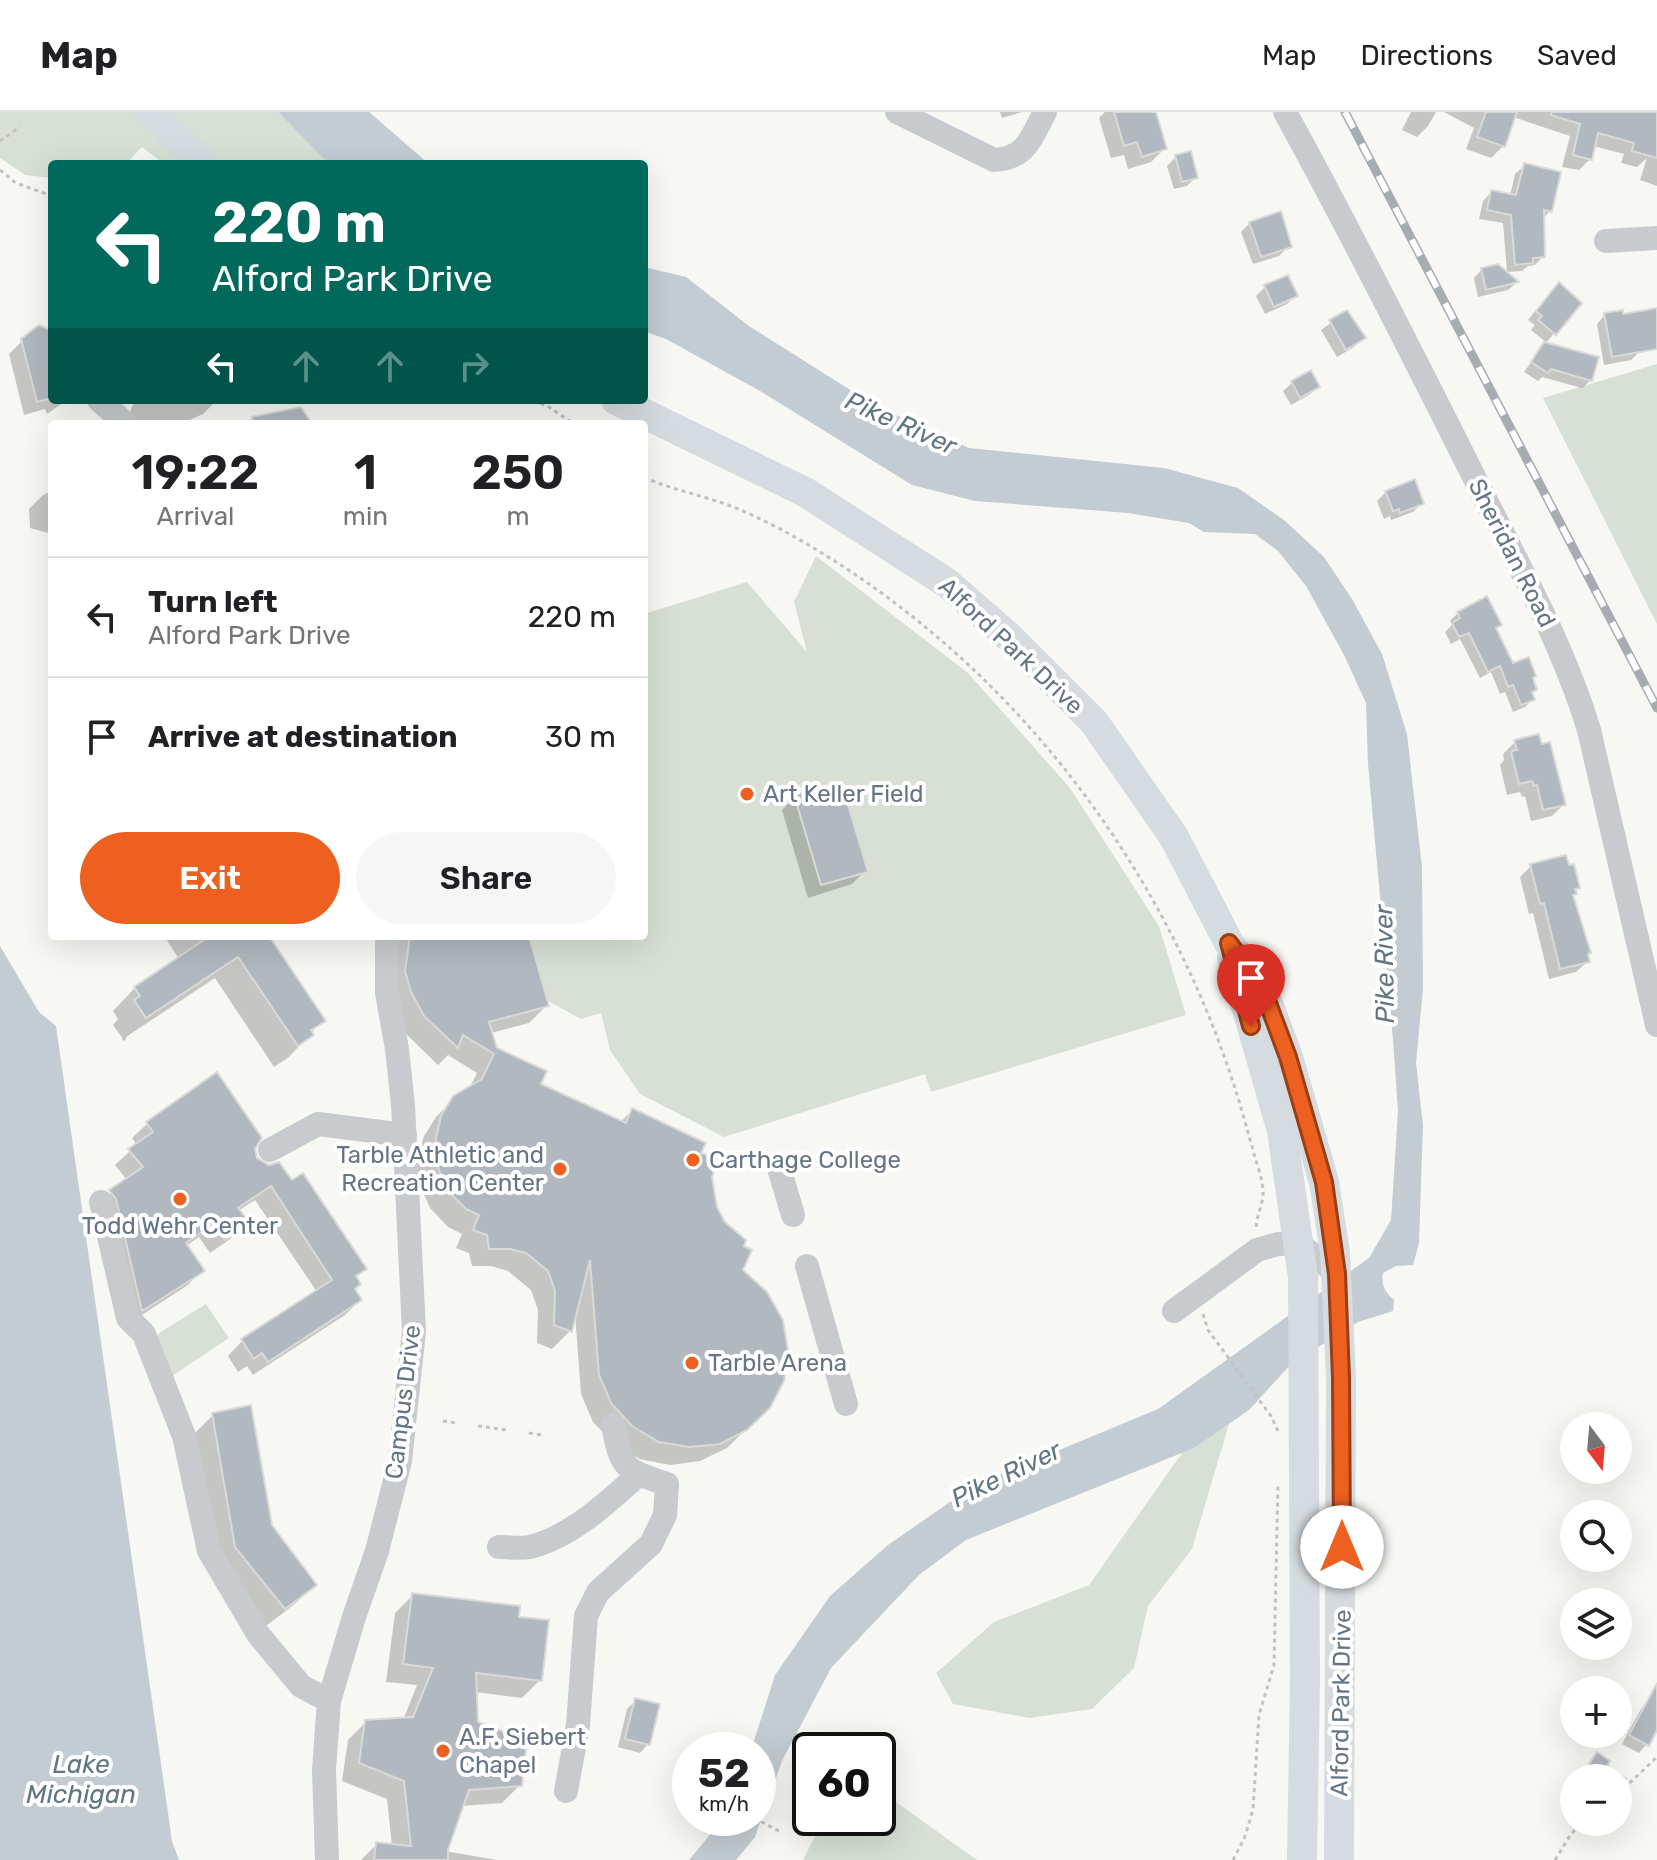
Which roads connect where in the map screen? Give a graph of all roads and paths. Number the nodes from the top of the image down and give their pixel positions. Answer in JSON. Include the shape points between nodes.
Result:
{"nodes":[{"id":1,"x":149,"y":112,"type":"edge"},
{"id":2,"x":897,"y":112,"type":"edge"},
{"id":3,"x":1045,"y":112,"type":"edge"},
{"id":4,"x":1285,"y":112,"type":"edge"},
{"id":5,"x":20,"y":127,"type":"dead end"},
{"id":6,"x":0,"y":141,"type":"edge"},
{"id":7,"x":200,"y":160,"type":"edge"},
{"id":8,"x":0,"y":170,"type":"edge"},
{"id":9,"x":48,"y":195,"type":"edge"},
{"id":10,"x":1657,"y":238,"type":"edge"},
{"id":11,"x":1606,"y":241,"type":"dead end"},
{"id":12,"x":104,"y":404,"type":"edge"},
{"id":13,"x":542,"y":404,"type":"edge"},
{"id":14,"x":621,"y":410,"type":"edge"},
{"id":15,"x":122,"y":420,"type":"edge"},
{"id":16,"x":568,"y":420,"type":"edge"},
{"id":17,"x":643,"y":420,"type":"edge"},
{"id":18,"x":648,"y":422,"type":"edge"},
{"id":19,"x":648,"y":479,"type":"edge"},
{"id":20,"x":387,"y":940,"type":"edge"},
{"id":21,"x":1229,"y":943,"type":"junction"},
{"id":22,"x":139,"y":1019,"type":"dead end"},
{"id":23,"x":1657,"y":1022,"type":"edge"},
{"id":24,"x":123,"y":1040,"type":"dead end"},
{"id":25,"x":405,"y":1135,"type":"junction"},
{"id":26,"x":270,"y":1150,"type":"dead end"},
{"id":27,"x":778,"y":1165,"type":"dead end"},
{"id":28,"x":101,"y":1202,"type":"dead end"},
{"id":29,"x":793,"y":1215,"type":"dead end"},
{"id":30,"x":1298,"y":1243,"type":"junction"},
{"id":31,"x":1257,"y":1250,"type":"junction"},
{"id":32,"x":1336,"y":1263,"type":"junction"},
{"id":33,"x":807,"y":1266,"type":"dead end"},
{"id":34,"x":541,"y":1299,"type":"dead end"},
{"id":35,"x":556,"y":1302,"type":"dead end"},
{"id":36,"x":1207,"y":1308,"type":"dead end"},
{"id":37,"x":1174,"y":1311,"type":"dead end"},
{"id":38,"x":846,"y":1404,"type":"dead end"},
{"id":39,"x":443,"y":1421,"type":"dead end"},
{"id":40,"x":457,"y":1423,"type":"dead end"},
{"id":41,"x":613,"y":1425,"type":"dead end"},
{"id":42,"x":478,"y":1426,"type":"dead end"},
{"id":43,"x":508,"y":1430,"type":"dead end"},
{"id":44,"x":529,"y":1433,"type":"dead end"},
{"id":45,"x":542,"y":1435,"type":"dead end"},
{"id":46,"x":1279,"y":1435,"type":"dead end"},
{"id":47,"x":638,"y":1475,"type":"junction"},
{"id":48,"x":1278,"y":1477,"type":"dead end"},
{"id":49,"x":499,"y":1547,"type":"dead end"},
{"id":50,"x":329,"y":1701,"type":"junction"},
{"id":51,"x":1657,"y":1757,"type":"edge"},
{"id":52,"x":1632,"y":1781,"type":"edge"},
{"id":53,"x":566,"y":1791,"type":"dead end"},
{"id":54,"x":1303,"y":1817,"type":"junction"},
{"id":55,"x":776,"y":1829,"type":"edge"},
{"id":56,"x":779,"y":1831,"type":"dead end"},
{"id":57,"x":1570,"y":1836,"type":"edge"},
{"id":58,"x":327,"y":1860,"type":"edge"},
{"id":59,"x":1233,"y":1860,"type":"edge"},
{"id":60,"x":1291,"y":1860,"type":"edge"},
{"id":61,"x":1302,"y":1860,"type":"edge"},
{"id":62,"x":1339,"y":1860,"type":"edge"},
{"id":63,"x":1555,"y":1860,"type":"edge"}],
"edges":[{"from":1,"to":7,"type":"main road"},
{"from":2,"to":3,"type":"street","via":[[994,160],[1012,159],[1027,146]]},
{"from":4,"to":23,"type":"street","name":"Sheridan Road","via":[[1358,245],[1577,691]]},
{"from":5,"to":6,"type":"path"},
{"from":8,"to":9,"type":"path","via":[[16,183]]},
{"from":10,"to":11,"type":"street"},
{"from":12,"to":15,"type":"street"},
{"from":13,"to":16,"type":"path"},
{"from":14,"to":17,"type":"main road","name":"Alford Park Drive"},
{"from":18,"to":21,"type":"main road","name":"Alford Park Drive","via":[[805,492],[947,583],[1010,638],[1094,722],[1174,837]]},
{"from":19,"to":31,"type":"path","via":[[732,506],[877,588],[980,675],[1090,799],[1175,938],[1212,1022],[1263,1187]]},
{"from":20,"to":25,"type":"street","name":"Campus Drive","via":[[387,993]]},
{"from":21,"to":30,"type":"main road","name":"Alford Park Drive","via":[[1282,1131]]},
{"from":21,"to":32,"type":"main road","name":"Alford Park Drive","via":[[1262,987],[1288,1057],[1324,1182]]},
{"from":22,"to":24,"type":"path"},
{"from":25,"to":26,"type":"street","via":[[318,1124]]},
{"from":25,"to":50,"type":"street","name":"Campus Drive","via":[[414,1331],[400,1461]]},
{"from":27,"to":29,"type":"street"},
{"from":28,"to":50,"type":"street","via":[[128,1318],[144,1334],[184,1436],[209,1551],[258,1634],[301,1686]]},
{"from":30,"to":31,"type":"street"},
{"from":30,"to":32,"type":"street"},
{"from":30,"to":54,"type":"main road","name":"Alford Park Drive","via":[[1305,1395]]},
{"from":31,"to":37,"type":"street"},
{"from":32,"to":62,"type":"main road","name":"Alford Park Drive","via":[[1341,1378]]},
{"from":33,"to":38,"type":"street"},
{"from":34,"to":35,"type":"path"},
{"from":36,"to":46,"type":"path","via":[[1203,1314],[1208,1330],[1271,1416]]},
{"from":39,"to":40,"type":"path"},
{"from":41,"to":47,"type":"street","via":[[621,1461]]},
{"from":42,"to":43,"type":"path"},
{"from":44,"to":45,"type":"path"},
{"from":47,"to":49,"type":"street","via":[[554,1539],[528,1547]]},
{"from":47,"to":53,"type":"street","via":[[667,1484],[665,1515],[651,1544],[598,1592],[586,1616],[578,1725]]},
{"from":48,"to":59,"type":"path","via":[[1274,1665],[1259,1715],[1253,1810]]},
{"from":50,"to":58,"type":"street","name":"Campus Drive","via":[[324,1770]]},
{"from":51,"to":52,"type":"path"},
{"from":54,"to":60,"type":"street"},
{"from":54,"to":61,"type":"main road","name":"Alford Park Drive"},
{"from":55,"to":56,"type":"path"},
{"from":57,"to":63,"type":"path"}]}
